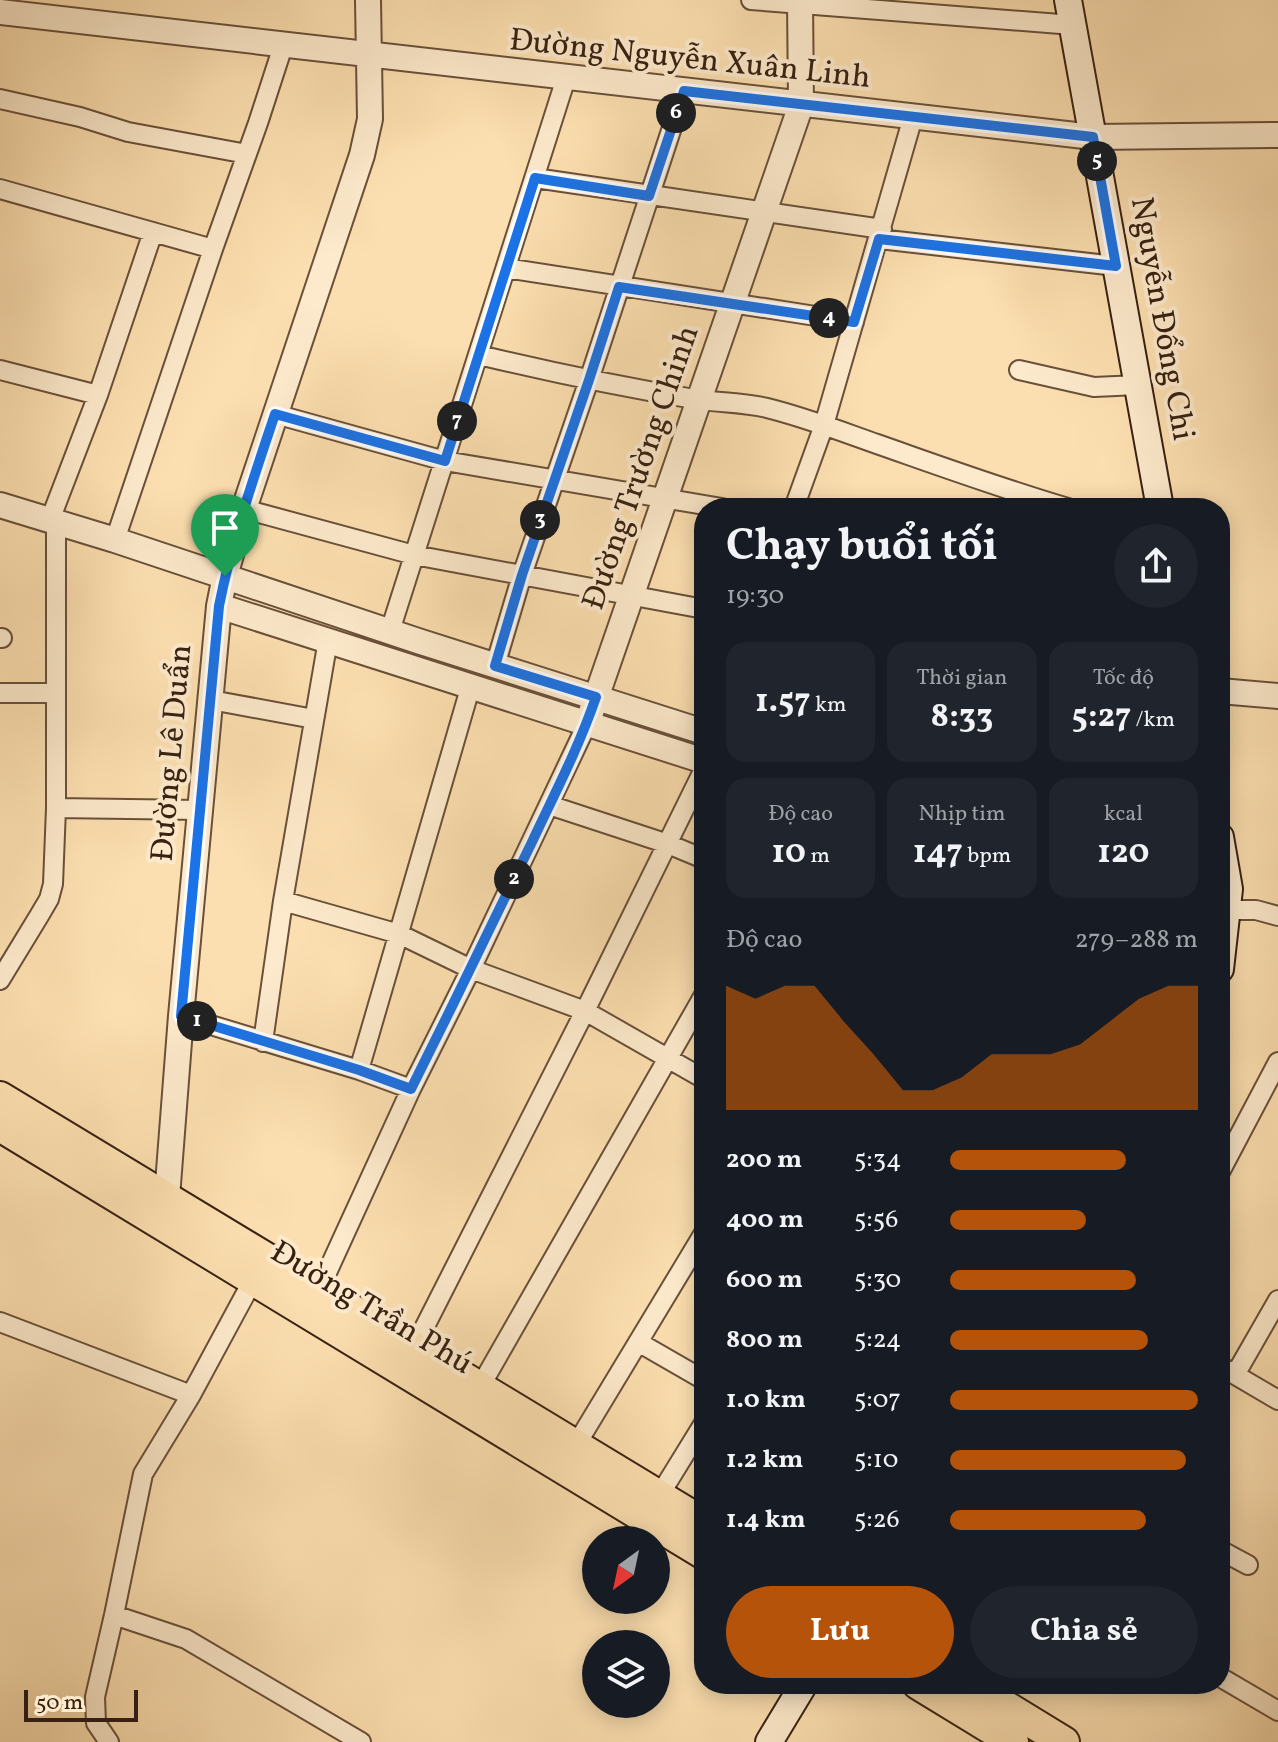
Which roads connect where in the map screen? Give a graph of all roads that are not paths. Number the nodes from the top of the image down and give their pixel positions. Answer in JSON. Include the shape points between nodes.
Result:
{"nodes":[{"id":1,"x":368,"y":0,"type":"edge"},
{"id":2,"x":751,"y":0,"type":"edge"},
{"id":3,"x":800,"y":2,"type":"edge"},
{"id":4,"x":0,"y":12,"type":"edge"},
{"id":5,"x":1070,"y":12,"type":"edge"},
{"id":6,"x":283,"y":46,"type":"junction"},
{"id":7,"x":369,"y":56,"type":"junction"},
{"id":8,"x":566,"y":78,"type":"junction"},
{"id":9,"x":684,"y":91,"type":"junction"},
{"id":10,"x":0,"y":99,"type":"edge"},
{"id":11,"x":801,"y":105,"type":"junction"},
{"id":12,"x":913,"y":117,"type":"junction"},
{"id":13,"x":1278,"y":135,"type":"edge"},
{"id":14,"x":1093,"y":137,"type":"junction"},
{"id":15,"x":247,"y":154,"type":"junction"},
{"id":16,"x":535,"y":178,"type":"junction"},
{"id":17,"x":0,"y":189,"type":"edge"},
{"id":18,"x":649,"y":196,"type":"junction"},
{"id":19,"x":764,"y":211,"type":"junction"},
{"id":20,"x":153,"y":232,"type":"junction"},
{"id":21,"x":880,"y":234,"type":"junction"},
{"id":22,"x":213,"y":249,"type":"junction"},
{"id":23,"x":1116,"y":266,"type":"junction"},
{"id":24,"x":506,"y":268,"type":"junction"},
{"id":25,"x":619,"y":287,"type":"junction"},
{"id":26,"x":732,"y":303,"type":"junction"},
{"id":27,"x":854,"y":322,"type":"junction"},
{"id":28,"x":479,"y":355,"type":"junction"},
{"id":29,"x":0,"y":370,"type":"edge"},
{"id":30,"x":1019,"y":370,"type":"dead end"},
{"id":31,"x":589,"y":380,"type":"junction"},
{"id":32,"x":1138,"y":385,"type":"junction"},
{"id":33,"x":98,"y":395,"type":"junction"},
{"id":34,"x":699,"y":400,"type":"junction"},
{"id":35,"x":275,"y":414,"type":"junction"},
{"id":36,"x":824,"y":425,"type":"junction"},
{"id":37,"x":445,"y":461,"type":"junction"},
{"id":38,"x":554,"y":479,"type":"junction"},
{"id":39,"x":665,"y":498,"type":"junction"},
{"id":40,"x":798,"y":498,"type":"edge"},
{"id":41,"x":1010,"y":498,"type":"edge"},
{"id":42,"x":1158,"y":498,"type":"edge"},
{"id":43,"x":694,"y":503,"type":"edge"},
{"id":44,"x":0,"y":505,"type":"edge"},
{"id":45,"x":244,"y":509,"type":"junction"},
{"id":46,"x":53,"y":521,"type":"junction"},
{"id":47,"x":115,"y":540,"type":"junction"},
{"id":48,"x":414,"y":555,"type":"junction"},
{"id":49,"x":522,"y":575,"type":"junction"},
{"id":50,"x":225,"y":576,"type":"junction"},
{"id":51,"x":632,"y":594,"type":"junction"},
{"id":52,"x":219,"y":606,"type":"junction"},
{"id":53,"x":694,"y":607,"type":"edge"},
{"id":54,"x":390,"y":631,"type":"junction"},
{"id":55,"x":328,"y":640,"type":"junction"},
{"id":56,"x":495,"y":666,"type":"junction"},
{"id":57,"x":471,"y":685,"type":"junction"},
{"id":58,"x":1230,"y":692,"type":"edge"},
{"id":59,"x":0,"y":693,"type":"edge"},
{"id":60,"x":56,"y":693,"type":"junction"},
{"id":61,"x":1278,"y":696,"type":"edge"},
{"id":62,"x":596,"y":697,"type":"junction"},
{"id":63,"x":211,"y":700,"type":"junction"},
{"id":64,"x":314,"y":719,"type":"junction"},
{"id":65,"x":587,"y":724,"type":"junction"},
{"id":66,"x":694,"y":729,"type":"edge"},
{"id":67,"x":694,"y":758,"type":"edge"},
{"id":68,"x":694,"y":790,"type":"edge"},
{"id":69,"x":549,"y":805,"type":"junction"},
{"id":70,"x":56,"y":808,"type":"junction"},
{"id":71,"x":200,"y":810,"type":"junction"},
{"id":72,"x":668,"y":844,"type":"junction"},
{"id":73,"x":694,"y":855,"type":"edge"},
{"id":74,"x":283,"y":901,"type":"junction"},
{"id":75,"x":1230,"y":912,"type":"edge"},
{"id":76,"x":1278,"y":916,"type":"edge"},
{"id":77,"x":399,"y":934,"type":"junction"},
{"id":78,"x":471,"y":969,"type":"junction"},
{"id":79,"x":0,"y":980,"type":"edge"},
{"id":80,"x":585,"y":1011,"type":"junction"},
{"id":81,"x":694,"y":1013,"type":"edge"},
{"id":82,"x":181,"y":1016,"type":"junction"},
{"id":83,"x":263,"y":1042,"type":"junction"},
{"id":84,"x":669,"y":1059,"type":"junction"},
{"id":85,"x":1278,"y":1062,"type":"edge"},
{"id":86,"x":359,"y":1070,"type":"junction"},
{"id":87,"x":694,"y":1073,"type":"edge"},
{"id":88,"x":411,"y":1089,"type":"junction"},
{"id":89,"x":0,"y":1097,"type":"edge"},
{"id":90,"x":0,"y":1126,"type":"edge"},
{"id":91,"x":1230,"y":1153,"type":"edge"},
{"id":92,"x":167,"y":1197,"type":"junction"},
{"id":93,"x":694,"y":1265,"type":"edge"},
{"id":94,"x":253,"y":1280,"type":"junction"},
{"id":95,"x":319,"y":1290,"type":"junction"},
{"id":96,"x":1278,"y":1300,"type":"edge"},
{"id":97,"x":0,"y":1322,"type":"edge"},
{"id":98,"x":638,"y":1342,"type":"junction"},
{"id":99,"x":414,"y":1348,"type":"junction"},
{"id":100,"x":1230,"y":1367,"type":"edge"},
{"id":101,"x":1230,"y":1371,"type":"edge"},
{"id":102,"x":694,"y":1374,"type":"edge"},
{"id":103,"x":480,"y":1387,"type":"junction"},
{"id":104,"x":191,"y":1395,"type":"junction"},
{"id":105,"x":1278,"y":1400,"type":"edge"},
{"id":106,"x":694,"y":1439,"type":"edge"},
{"id":107,"x":576,"y":1445,"type":"junction"},
{"id":108,"x":659,"y":1496,"type":"junction"},
{"id":109,"x":694,"y":1517,"type":"edge"},
{"id":110,"x":694,"y":1548,"type":"edge"},
{"id":111,"x":1230,"y":1555,"type":"edge"},
{"id":112,"x":1248,"y":1565,"type":"dead end"},
{"id":113,"x":114,"y":1615,"type":"junction"},
{"id":114,"x":1230,"y":1683,"type":"edge"},
{"id":115,"x":798,"y":1694,"type":"edge"},
{"id":116,"x":934,"y":1694,"type":"edge"},
{"id":117,"x":985,"y":1694,"type":"edge"},
{"id":118,"x":1278,"y":1711,"type":"edge"},
{"id":119,"x":1009,"y":1741,"type":"edge"},
{"id":120,"x":109,"y":1742,"type":"edge"},
{"id":121,"x":361,"y":1742,"type":"edge"},
{"id":122,"x":769,"y":1742,"type":"edge"},
{"id":123,"x":1064,"y":1742,"type":"edge"}],
"edges":[{"from":1,"to":7,"type":"street","name":"Đường Lê Duẩn"},
{"from":2,"to":3,"type":"street"},
{"from":3,"to":5,"type":"street"},
{"from":3,"to":11,"type":"street","name":"Đường Trường Chinh"},
{"from":4,"to":6,"type":"street","name":"Đường Nguyễn Xuân Linh"},
{"from":5,"to":14,"type":"main road","name":"Nguyễn Đổng Chi"},
{"from":6,"to":7,"type":"street","name":"Đường Nguyễn Xuân Linh"},
{"from":6,"to":15,"type":"street"},
{"from":7,"to":8,"type":"street","name":"Đường Nguyễn Xuân Linh"},
{"from":7,"to":35,"type":"street","name":"Đường Lê Duẩn","via":[[370,119],[362,155]]},
{"from":8,"to":9,"type":"street","name":"Đường Nguyễn Xuân Linh"},
{"from":8,"to":16,"type":"street"},
{"from":9,"to":11,"type":"street","name":"Đường Nguyễn Xuân Linh"},
{"from":9,"to":18,"type":"street"},
{"from":10,"to":15,"type":"street","via":[[128,132]]},
{"from":11,"to":12,"type":"street","name":"Đường Nguyễn Xuân Linh"},
{"from":11,"to":19,"type":"street","name":"Đường Trường Chinh"},
{"from":12,"to":14,"type":"street","name":"Đường Nguyễn Xuân Linh"},
{"from":12,"to":21,"type":"street"},
{"from":13,"to":14,"type":"street","name":"Đường Nguyễn Xuân Linh"},
{"from":14,"to":23,"type":"main road","name":"Nguyễn Đổng Chi"},
{"from":15,"to":22,"type":"street"},
{"from":16,"to":18,"type":"street"},
{"from":16,"to":24,"type":"street"},
{"from":17,"to":20,"type":"street"},
{"from":18,"to":19,"type":"street"},
{"from":18,"to":25,"type":"street"},
{"from":19,"to":21,"type":"street"},
{"from":19,"to":26,"type":"street","name":"Đường Trường Chinh"},
{"from":20,"to":22,"type":"street"},
{"from":20,"to":33,"type":"street"},
{"from":21,"to":23,"type":"street"},
{"from":21,"to":27,"type":"street"},
{"from":22,"to":47,"type":"street"},
{"from":23,"to":32,"type":"main road","name":"Nguyễn Đổng Chi"},
{"from":24,"to":25,"type":"street"},
{"from":24,"to":28,"type":"street"},
{"from":25,"to":26,"type":"street"},
{"from":25,"to":31,"type":"street"},
{"from":26,"to":27,"type":"street"},
{"from":26,"to":34,"type":"street","name":"Đường Trường Chinh"},
{"from":27,"to":36,"type":"street"},
{"from":28,"to":31,"type":"street"},
{"from":28,"to":37,"type":"street"},
{"from":29,"to":33,"type":"street"},
{"from":30,"to":32,"type":"street","via":[[1094,387]]},
{"from":31,"to":34,"type":"street"},
{"from":31,"to":38,"type":"street"},
{"from":32,"to":42,"type":"main road","name":"Nguyễn Đổng Chi"},
{"from":33,"to":46,"type":"street"},
{"from":34,"to":36,"type":"street","via":[[766,407]]},
{"from":34,"to":39,"type":"street","name":"Đường Trường Chinh"},
{"from":35,"to":37,"type":"street"},
{"from":35,"to":45,"type":"street","name":"Đường Lê Duẩn"},
{"from":36,"to":40,"type":"street"},
{"from":36,"to":41,"type":"street"},
{"from":37,"to":38,"type":"street"},
{"from":37,"to":48,"type":"street"},
{"from":38,"to":39,"type":"street"},
{"from":38,"to":49,"type":"street"},
{"from":39,"to":43,"type":"street"},
{"from":39,"to":51,"type":"street","name":"Đường Trường Chinh"},
{"from":44,"to":46,"type":"street"},
{"from":45,"to":48,"type":"street"},
{"from":45,"to":50,"type":"street","name":"Đường Lê Duẩn"},
{"from":46,"to":47,"type":"street"},
{"from":46,"to":60,"type":"street"},
{"from":47,"to":50,"type":"street"},
{"from":48,"to":49,"type":"street"},
{"from":48,"to":54,"type":"street"},
{"from":49,"to":51,"type":"street"},
{"from":49,"to":56,"type":"street"},
{"from":50,"to":52,"type":"street","name":"Đường Lê Duẩn"},
{"from":50,"to":54,"type":"street"},
{"from":51,"to":53,"type":"street"},
{"from":51,"to":62,"type":"street","name":"Đường Trường Chinh"},
{"from":52,"to":55,"type":"street"},
{"from":52,"to":63,"type":"street","name":"Đường Lê Duẩn"},
{"from":54,"to":56,"type":"street"},
{"from":55,"to":57,"type":"street"},
{"from":55,"to":64,"type":"street"},
{"from":56,"to":62,"type":"street"},
{"from":57,"to":65,"type":"street"},
{"from":57,"to":77,"type":"street"},
{"from":58,"to":61,"type":"street"},
{"from":59,"to":60,"type":"street"},
{"from":60,"to":70,"type":"street"},
{"from":62,"to":65,"type":"street","name":"Đường Trường Chinh"},
{"from":62,"to":66,"type":"street"},
{"from":63,"to":64,"type":"street"},
{"from":63,"to":71,"type":"street","name":"Đường Lê Duẩn"},
{"from":64,"to":74,"type":"street"},
{"from":65,"to":67,"type":"street"},
{"from":65,"to":69,"type":"street"},
{"from":68,"to":72,"type":"street"},
{"from":69,"to":72,"type":"street"},
{"from":69,"to":78,"type":"street"},
{"from":70,"to":71,"type":"street"},
{"from":70,"to":79,"type":"street","via":[[49,899]]},
{"from":71,"to":82,"type":"street","name":"Đường Lê Duẩn"},
{"from":72,"to":73,"type":"street"},
{"from":72,"to":80,"type":"street"},
{"from":74,"to":77,"type":"street"},
{"from":74,"to":83,"type":"street"},
{"from":75,"to":76,"type":"street","via":[[1256,910]]},
{"from":77,"to":78,"type":"street"},
{"from":77,"to":86,"type":"street"},
{"from":78,"to":80,"type":"street"},
{"from":78,"to":88,"type":"street"},
{"from":80,"to":84,"type":"street"},
{"from":80,"to":99,"type":"street"},
{"from":81,"to":84,"type":"street"},
{"from":82,"to":83,"type":"street"},
{"from":82,"to":92,"type":"street","name":"Đường Lê Duẩn"},
{"from":83,"to":86,"type":"street"},
{"from":84,"to":87,"type":"street"},
{"from":84,"to":103,"type":"street"},
{"from":85,"to":91,"type":"street"},
{"from":86,"to":88,"type":"street"},
{"from":88,"to":95,"type":"street"},
{"from":89,"to":92,"type":"highway","name":"Đường Trần Phú"},
{"from":90,"to":94,"type":"highway","name":"Đường Trần Phú"},
{"from":92,"to":95,"type":"highway","name":"Đường Trần Phú"},
{"from":93,"to":98,"type":"street"},
{"from":94,"to":104,"type":"street"},
{"from":94,"to":110,"type":"highway","name":"Đường Trần Phú"},
{"from":95,"to":99,"type":"highway","name":"Đường Trần Phú"},
{"from":96,"to":100,"type":"street"},
{"from":97,"to":104,"type":"street"},
{"from":98,"to":102,"type":"street"},
{"from":98,"to":107,"type":"street"},
{"from":99,"to":103,"type":"highway","name":"Đường Trần Phú"},
{"from":101,"to":105,"type":"street"},
{"from":103,"to":107,"type":"highway","name":"Đường Trần Phú"},
{"from":104,"to":113,"type":"street","via":[[143,1474]]},
{"from":106,"to":108,"type":"street"},
{"from":107,"to":108,"type":"highway","name":"Đường Trần Phú"},
{"from":108,"to":109,"type":"highway","name":"Đường Trần Phú"},
{"from":111,"to":112,"type":"street"},
{"from":113,"to":120,"type":"street","via":[[95,1697],[96,1723]]},
{"from":113,"to":121,"type":"street","via":[[186,1639]]},
{"from":114,"to":118,"type":"street"},
{"from":115,"to":122,"type":"main road"},
{"from":116,"to":119,"type":"highway"},
{"from":117,"to":123,"type":"highway"}]}
